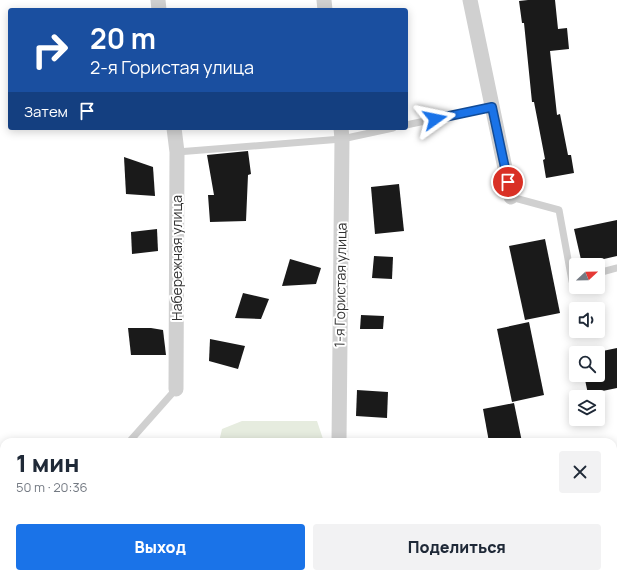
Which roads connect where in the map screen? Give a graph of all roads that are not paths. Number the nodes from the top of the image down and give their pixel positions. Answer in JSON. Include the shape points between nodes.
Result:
{"nodes":[{"id":1,"x":470,"y":0,"type":"edge"},
{"id":2,"x":492,"y":107,"type":"junction"},
{"id":3,"x":408,"y":125,"type":"edge"},
{"id":4,"x":174,"y":130,"type":"edge"},
{"id":5,"x":372,"y":130,"type":"edge"},
{"id":6,"x":341,"y":133,"type":"edge"},
{"id":7,"x":177,"y":152,"type":"junction"},
{"id":8,"x":511,"y":197,"type":"joint"},
{"id":9,"x":569,"y":265,"type":"edge"},
{"id":10,"x":617,"y":268,"type":"edge"},
{"id":11,"x":605,"y":271,"type":"edge"},
{"id":12,"x":176,"y":389,"type":"joint"},
{"id":13,"x":133,"y":438,"type":"edge"},
{"id":14,"x":339,"y":438,"type":"edge"}],
"edges":[{"from":1,"to":2,"type":"street"},
{"from":2,"to":3,"type":"lane"},
{"from":2,"to":8,"type":"street"},
{"from":4,"to":7,"type":"street","name":"Набережная улица"},
{"from":5,"to":6,"type":"lane"},
{"from":6,"to":7,"type":"lane"},
{"from":6,"to":14,"type":"street","name":"1-я Гористая улица"},
{"from":7,"to":12,"type":"street","name":"Набережная улица"},
{"from":8,"to":9,"type":"lane","via":[[559,210]]},
{"from":10,"to":11,"type":"lane"},
{"from":12,"to":13,"type":"lane"}]}
